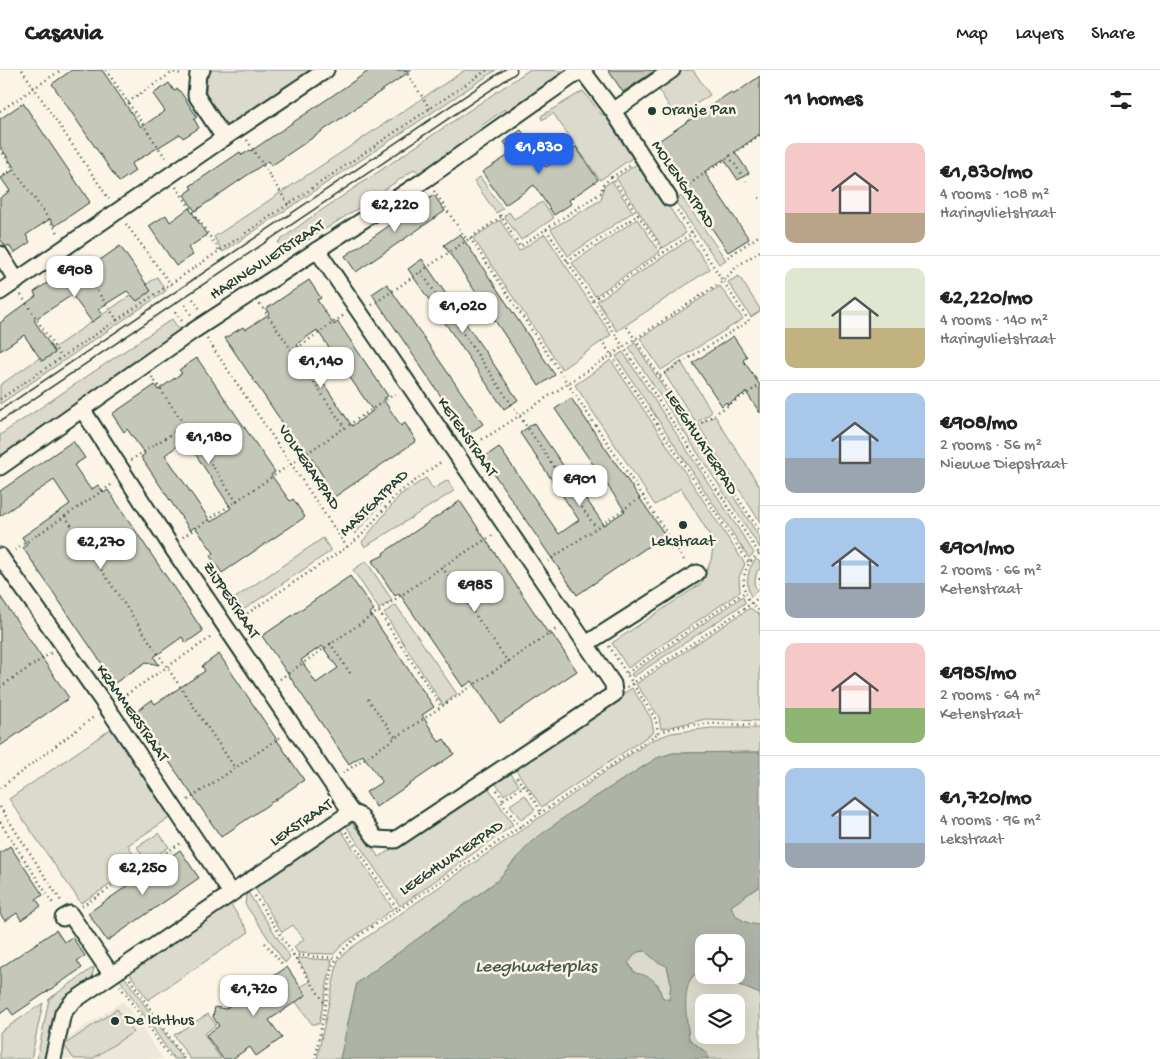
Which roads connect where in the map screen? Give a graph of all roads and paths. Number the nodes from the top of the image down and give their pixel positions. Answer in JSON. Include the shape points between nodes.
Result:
{"nodes":[{"id":1,"x":61,"y":70,"type":"edge"},
{"id":2,"x":106,"y":70,"type":"edge"},
{"id":3,"x":326,"y":70,"type":"edge"},
{"id":4,"x":405,"y":70,"type":"edge"},
{"id":5,"x":487,"y":70,"type":"edge"},
{"id":6,"x":512,"y":70,"type":"edge"},
{"id":7,"x":582,"y":70,"type":"edge"},
{"id":8,"x":672,"y":70,"type":"edge"},
{"id":9,"x":172,"y":71,"type":"edge"},
{"id":10,"x":200,"y":74,"type":"edge"},
{"id":11,"x":128,"y":102,"type":"junction"},
{"id":12,"x":430,"y":109,"type":"junction"},
{"id":13,"x":0,"y":111,"type":"edge"},
{"id":14,"x":613,"y":111,"type":"junction"},
{"id":15,"x":240,"y":128,"type":"junction"},
{"id":16,"x":760,"y":135,"type":"edge"},
{"id":17,"x":224,"y":138,"type":"junction"},
{"id":18,"x":0,"y":149,"type":"edge"},
{"id":19,"x":638,"y":151,"type":"junction"},
{"id":20,"x":729,"y":156,"type":"junction"},
{"id":21,"x":14,"y":169,"type":"junction"},
{"id":22,"x":172,"y":174,"type":"junction"},
{"id":23,"x":612,"y":177,"type":"junction"},
{"id":24,"x":0,"y":178,"type":"edge"},
{"id":25,"x":426,"y":179,"type":"junction"},
{"id":26,"x":746,"y":181,"type":"dead end"},
{"id":27,"x":670,"y":198,"type":"junction"},
{"id":28,"x":288,"y":204,"type":"junction"},
{"id":29,"x":638,"y":215,"type":"junction"},
{"id":30,"x":546,"y":229,"type":"junction"},
{"id":31,"x":693,"y":233,"type":"junction"},
{"id":32,"x":760,"y":235,"type":"edge"},
{"id":33,"x":468,"y":239,"type":"junction"},
{"id":34,"x":67,"y":246,"type":"junction"},
{"id":35,"x":219,"y":250,"type":"junction"},
{"id":36,"x":317,"y":250,"type":"junction"},
{"id":37,"x":760,"y":251,"type":"edge"},
{"id":38,"x":664,"y":252,"type":"junction"},
{"id":39,"x":0,"y":254,"type":"edge"},
{"id":40,"x":728,"y":257,"type":"dead end"},
{"id":41,"x":567,"y":261,"type":"junction"},
{"id":42,"x":421,"y":272,"type":"junction"},
{"id":43,"x":723,"y":281,"type":"junction"},
{"id":44,"x":15,"y":282,"type":"junction"},
{"id":45,"x":0,"y":292,"type":"edge"},
{"id":46,"x":252,"y":292,"type":"junction"},
{"id":47,"x":594,"y":300,"type":"junction"},
{"id":48,"x":357,"y":310,"type":"junction"},
{"id":49,"x":118,"y":320,"type":"junction"},
{"id":50,"x":199,"y":327,"type":"junction"},
{"id":51,"x":628,"y":327,"type":"dead end"},
{"id":52,"x":634,"y":338,"type":"junction"},
{"id":53,"x":604,"y":344,"type":"dead end"},
{"id":54,"x":623,"y":345,"type":"junction"},
{"id":55,"x":293,"y":351,"type":"junction"},
{"id":56,"x":611,"y":354,"type":"junction"},
{"id":57,"x":61,"y":357,"type":"junction"},
{"id":58,"x":145,"y":366,"type":"junction"},
{"id":59,"x":660,"y":376,"type":"junction"},
{"id":60,"x":567,"y":384,"type":"junction"},
{"id":61,"x":760,"y":385,"type":"edge"},
{"id":62,"x":408,"y":386,"type":"junction"},
{"id":63,"x":0,"y":399,"type":"edge"},
{"id":64,"x":82,"y":409,"type":"junction"},
{"id":65,"x":0,"y":416,"type":"edge"},
{"id":66,"x":520,"y":416,"type":"junction"},
{"id":67,"x":184,"y":425,"type":"junction"},
{"id":68,"x":345,"y":428,"type":"junction"},
{"id":69,"x":693,"y":428,"type":"junction"},
{"id":70,"x":455,"y":453,"type":"junction"},
{"id":71,"x":292,"y":464,"type":"junction"},
{"id":72,"x":0,"y":467,"type":"edge"},
{"id":73,"x":123,"y":471,"type":"junction"},
{"id":74,"x":643,"y":496,"type":"junction"},
{"id":75,"x":237,"y":502,"type":"junction"},
{"id":76,"x":65,"y":516,"type":"junction"},
{"id":77,"x":506,"y":526,"type":"junction"},
{"id":78,"x":596,"y":528,"type":"junction"},
{"id":79,"x":760,"y":532,"type":"edge"},
{"id":80,"x":171,"y":546,"type":"junction"},
{"id":81,"x":347,"y":547,"type":"junction"},
{"id":82,"x":760,"y":554,"type":"edge"},
{"id":83,"x":1,"y":558,"type":"edge"},
{"id":84,"x":684,"y":560,"type":"dead end"},
{"id":85,"x":749,"y":563,"type":"junction"},
{"id":86,"x":442,"y":567,"type":"junction"},
{"id":87,"x":536,"y":569,"type":"junction"},
{"id":88,"x":697,"y":573,"type":"dead end"},
{"id":89,"x":760,"y":578,"type":"edge"},
{"id":90,"x":760,"y":589,"type":"edge"},
{"id":91,"x":745,"y":592,"type":"junction"},
{"id":92,"x":760,"y":596,"type":"edge"},
{"id":93,"x":751,"y":604,"type":"junction"},
{"id":94,"x":760,"y":611,"type":"edge"},
{"id":95,"x":379,"y":612,"type":"junction"},
{"id":96,"x":570,"y":620,"type":"junction"},
{"id":97,"x":227,"y":627,"type":"junction"},
{"id":98,"x":330,"y":643,"type":"junction"},
{"id":99,"x":586,"y":644,"type":"junction"},
{"id":100,"x":608,"y":644,"type":"dead end"},
{"id":101,"x":62,"y":646,"type":"junction"},
{"id":102,"x":508,"y":662,"type":"junction"},
{"id":103,"x":167,"y":666,"type":"junction"},
{"id":104,"x":627,"y":673,"type":"junction"},
{"id":105,"x":352,"y":676,"type":"dead end"},
{"id":106,"x":633,"y":684,"type":"junction"},
{"id":107,"x":0,"y":687,"type":"edge"},
{"id":108,"x":268,"y":687,"type":"junction"},
{"id":109,"x":614,"y":694,"type":"junction"},
{"id":110,"x":368,"y":699,"type":"dead end"},
{"id":111,"x":442,"y":706,"type":"junction"},
{"id":112,"x":106,"y":708,"type":"junction"},
{"id":113,"x":760,"y":725,"type":"edge"},
{"id":114,"x":295,"y":727,"type":"junction"},
{"id":115,"x":658,"y":734,"type":"junction"},
{"id":116,"x":396,"y":737,"type":"junction"},
{"id":117,"x":235,"y":768,"type":"junction"},
{"id":118,"x":331,"y":781,"type":"junction"},
{"id":119,"x":0,"y":788,"type":"edge"},
{"id":120,"x":0,"y":807,"type":"edge"},
{"id":121,"x":174,"y":810,"type":"junction"},
{"id":122,"x":351,"y":812,"type":"junction"},
{"id":123,"x":541,"y":812,"type":"junction"},
{"id":124,"x":338,"y":821,"type":"junction"},
{"id":125,"x":0,"y":822,"type":"edge"},
{"id":126,"x":518,"y":828,"type":"junction"},
{"id":127,"x":193,"y":836,"type":"junction"},
{"id":128,"x":250,"y":889,"type":"dead end"},
{"id":129,"x":232,"y":893,"type":"junction"},
{"id":130,"x":399,"y":909,"type":"junction"},
{"id":131,"x":66,"y":916,"type":"junction"},
{"id":132,"x":265,"y":943,"type":"dead end"},
{"id":133,"x":293,"y":956,"type":"junction"},
{"id":134,"x":336,"y":958,"type":"junction"},
{"id":135,"x":282,"y":965,"type":"dead end"},
{"id":136,"x":126,"y":970,"type":"junction"},
{"id":137,"x":111,"y":974,"type":"junction"},
{"id":138,"x":326,"y":1006,"type":"junction"},
{"id":139,"x":53,"y":1059,"type":"edge"},
{"id":140,"x":170,"y":1059,"type":"edge"},
{"id":141,"x":184,"y":1059,"type":"edge"},
{"id":142,"x":315,"y":1059,"type":"edge"}],
"edges":[{"from":1,"to":13,"type":"path"},
{"from":2,"to":11,"type":"path"},
{"from":3,"to":15,"type":"street"},
{"from":4,"to":12,"type":"path"},
{"from":5,"to":12,"type":"path"},
{"from":6,"to":65,"type":"lane"},
{"from":7,"to":14,"type":"street","name":"MOLENGATPAD"},
{"from":7,"to":25,"type":"street","name":"HARINGVLIETSTRAAT"},
{"from":8,"to":14,"type":"street"},
{"from":9,"to":10,"type":"path"},
{"from":9,"to":11,"type":"path"},
{"from":10,"to":17,"type":"street","via":[[196,95]]},
{"from":11,"to":22,"type":"path"},
{"from":12,"to":28,"type":"path"},
{"from":14,"to":19,"type":"street","name":"MOLENGATPAD"},
{"from":15,"to":17,"type":"street"},
{"from":15,"to":28,"type":"path"},
{"from":16,"to":20,"type":"path"},
{"from":17,"to":22,"type":"street"},
{"from":18,"to":21,"type":"path"},
{"from":19,"to":23,"type":"path","via":[[638,161]]},
{"from":19,"to":27,"type":"street","name":"MOLENGATPAD"},
{"from":20,"to":26,"type":"path"},
{"from":20,"to":27,"type":"path"},
{"from":21,"to":24,"type":"path"},
{"from":21,"to":34,"type":"path"},
{"from":22,"to":34,"type":"street"},
{"from":22,"to":35,"type":"path"},
{"from":23,"to":29,"type":"path"},
{"from":23,"to":30,"type":"path","via":[[602,185],[602,192]]},
{"from":25,"to":33,"type":"path"},
{"from":25,"to":36,"type":"street","name":"HARINGVLIETSTRAAT"},
{"from":27,"to":31,"type":"path","name":"MOLENGATPAD"},
{"from":28,"to":35,"type":"path"},
{"from":29,"to":38,"type":"path"},
{"from":29,"to":41,"type":"path"},
{"from":30,"to":33,"type":"path","via":[[520,246],[500,216]]},
{"from":30,"to":41,"type":"path","name":"LEEGHWATERPAD"},
{"from":31,"to":38,"type":"path"},
{"from":31,"to":43,"type":"path","name":"MOLENGATPAD"},
{"from":32,"to":40,"type":"path"},
{"from":33,"to":42,"type":"path"},
{"from":33,"to":60,"type":"path"},
{"from":34,"to":44,"type":"street"},
{"from":34,"to":49,"type":"path"},
{"from":35,"to":49,"type":"path"},
{"from":36,"to":46,"type":"street","name":"HARINGVLIETSTRAAT"},
{"from":36,"to":48,"type":"street","name":"KETENSTRAAT"},
{"from":37,"to":43,"type":"path","name":"MASTGATPAD","via":[[736,267]]},
{"from":38,"to":47,"type":"path"},
{"from":39,"to":44,"type":"street"},
{"from":41,"to":47,"type":"path","name":"LEEGHWATERPAD"},
{"from":42,"to":48,"type":"path"},
{"from":42,"to":66,"type":"path"},
{"from":43,"to":52,"type":"path","name":"MASTGATPAD"},
{"from":43,"to":59,"type":"path","name":"MOLENGATPAD","via":[[749,321]]},
{"from":44,"to":45,"type":"street"},
{"from":44,"to":57,"type":"path"},
{"from":46,"to":50,"type":"street","name":"HARINGVLIETSTRAAT"},
{"from":46,"to":55,"type":"path"},
{"from":47,"to":54,"type":"path","name":"LEEGHWATERPAD"},
{"from":48,"to":55,"type":"path"},
{"from":48,"to":62,"type":"street","name":"KETENSTRAAT"},
{"from":49,"to":57,"type":"path"},
{"from":50,"to":58,"type":"street","name":"HARINGVLIETSTRAAT"},
{"from":50,"to":71,"type":"path","name":"VOLKERAKPAD"},
{"from":51,"to":52,"type":"path"},
{"from":52,"to":54,"type":"path","name":"MASTGATPAD"},
{"from":52,"to":59,"type":"path"},
{"from":53,"to":56,"type":"path"},
{"from":54,"to":56,"type":"path","name":"MASTGATPAD"},
{"from":54,"to":82,"type":"path","name":"LEEGHWATERPAD"},
{"from":55,"to":68,"type":"path"},
{"from":56,"to":60,"type":"path","name":"MASTGATPAD"},
{"from":56,"to":85,"type":"path"},
{"from":57,"to":63,"type":"path"},
{"from":58,"to":64,"type":"street","name":"HARINGVLIETSTRAAT"},
{"from":58,"to":67,"type":"path"},
{"from":59,"to":69,"type":"path"},
{"from":60,"to":66,"type":"path","name":"MASTGATPAD"},
{"from":60,"to":74,"type":"path"},
{"from":61,"to":69,"type":"path"},
{"from":62,"to":68,"type":"path"},
{"from":62,"to":70,"type":"street","name":"KETENSTRAAT"},
{"from":64,"to":72,"type":"street","name":"HARINGVLIETSTRAAT"},
{"from":64,"to":73,"type":"street","name":"ZIJPESTRAAT"},
{"from":66,"to":70,"type":"path","name":"MASTGATPAD"},
{"from":66,"to":78,"type":"path"},
{"from":67,"to":73,"type":"path"},
{"from":67,"to":75,"type":"path"},
{"from":68,"to":71,"type":"path"},
{"from":69,"to":79,"type":"path"},
{"from":70,"to":77,"type":"street","name":"KETENSTRAAT"},
{"from":70,"to":81,"type":"path","name":"MASTGATPAD","via":[[397,494],[361,536]]},
{"from":71,"to":75,"type":"path"},
{"from":71,"to":81,"type":"path","name":"VOLKERAKPAD"},
{"from":73,"to":76,"type":"path"},
{"from":73,"to":80,"type":"street","name":"ZIJPESTRAAT"},
{"from":74,"to":78,"type":"path"},
{"from":74,"to":84,"type":"path"},
{"from":75,"to":80,"type":"path"},
{"from":76,"to":83,"type":"path"},
{"from":76,"to":103,"type":"path"},
{"from":77,"to":86,"type":"path"},
{"from":77,"to":87,"type":"street","name":"KETENSTRAAT"},
{"from":78,"to":87,"type":"path"},
{"from":80,"to":97,"type":"street","name":"ZIJPESTRAAT"},
{"from":81,"to":97,"type":"path","name":"MASTGATPAD"},
{"from":82,"to":85,"type":"path","name":"LEEGHWATERPAD"},
{"from":83,"to":101,"type":"street","name":"KRAMMERSTRAAT"},
{"from":85,"to":91,"type":"path","via":[[743,579]]},
{"from":86,"to":95,"type":"path"},
{"from":86,"to":102,"type":"path"},
{"from":87,"to":96,"type":"street","name":"KETENSTRAAT"},
{"from":88,"to":99,"type":"street"},
{"from":89,"to":90,"type":"path"},
{"from":91,"to":93,"type":"path"},
{"from":91,"to":104,"type":"path"},
{"from":92,"to":93,"type":"path"},
{"from":93,"to":94,"type":"path"},
{"from":93,"to":106,"type":"path"},
{"from":95,"to":98,"type":"path"},
{"from":95,"to":111,"type":"path"},
{"from":96,"to":99,"type":"street","name":"KETENSTRAAT"},
{"from":96,"to":102,"type":"path"},
{"from":97,"to":103,"type":"path","name":"MASTGATPAD"},
{"from":97,"to":108,"type":"street","name":"ZIJPESTRAAT"},
{"from":98,"to":105,"type":"path"},
{"from":98,"to":108,"type":"path"},
{"from":99,"to":109,"type":"street","via":[[613,684]]},
{"from":100,"to":104,"type":"path"},
{"from":101,"to":107,"type":"path"},
{"from":101,"to":112,"type":"street","name":"KRAMMERSTRAAT"},
{"from":102,"to":111,"type":"path"},
{"from":103,"to":112,"type":"path","name":"MASTGATPAD"},
{"from":103,"to":117,"type":"path"},
{"from":104,"to":106,"type":"path"},
{"from":106,"to":109,"type":"path"},
{"from":106,"to":115,"type":"path","via":[[656,720]]},
{"from":108,"to":114,"type":"street","name":"ZIJPESTRAAT"},
{"from":109,"to":122,"type":"street","name":"LEKSTRAAT","via":[[395,840],[376,839],[360,816]]},
{"from":110,"to":116,"type":"path"},
{"from":111,"to":116,"type":"path"},
{"from":112,"to":119,"type":"path","name":"MASTGATPAD"},
{"from":112,"to":121,"type":"street","name":"KRAMMERSTRAAT"},
{"from":113,"to":115,"type":"path","via":[[702,724]]},
{"from":114,"to":117,"type":"path"},
{"from":114,"to":118,"type":"street","name":"ZIJPESTRAAT"},
{"from":115,"to":123,"type":"path"},
{"from":116,"to":118,"type":"path"},
{"from":117,"to":121,"type":"path"},
{"from":118,"to":122,"type":"street","name":"ZIJPESTRAAT"},
{"from":120,"to":131,"type":"path"},
{"from":121,"to":127,"type":"street","name":"KRAMMERSTRAAT"},
{"from":122,"to":124,"type":"street","name":"LEKSTRAAT"},
{"from":123,"to":126,"type":"path"},
{"from":123,"to":126,"type":"path","name":"LEEGHWATERPAD","via":[[525,785],[501,800]]},
{"from":124,"to":129,"type":"street","name":"LEKSTRAAT"},
{"from":124,"to":130,"type":"path"},
{"from":125,"to":131,"type":"path"},
{"from":126,"to":130,"type":"path","name":"LEEGHWATERPAD"},
{"from":127,"to":129,"type":"street","name":"KRAMMERSTRAAT"},
{"from":127,"to":131,"type":"path"},
{"from":128,"to":133,"type":"path"},
{"from":129,"to":136,"type":"street","name":"LEKSTRAAT"},
{"from":130,"to":134,"type":"path","name":"LEEGHWATERPAD","via":[[349,944]]},
{"from":131,"to":137,"type":"street"},
{"from":132,"to":135,"type":"path"},
{"from":133,"to":134,"type":"path"},
{"from":133,"to":138,"type":"path"},
{"from":134,"to":138,"type":"path"},
{"from":136,"to":137,"type":"street","name":"LEKSTRAAT"},
{"from":136,"to":141,"type":"path"},
{"from":137,"to":139,"type":"street","name":"LEKSTRAAT","via":[[67,1007]]},
{"from":137,"to":140,"type":"path"},
{"from":138,"to":142,"type":"path"}]}
